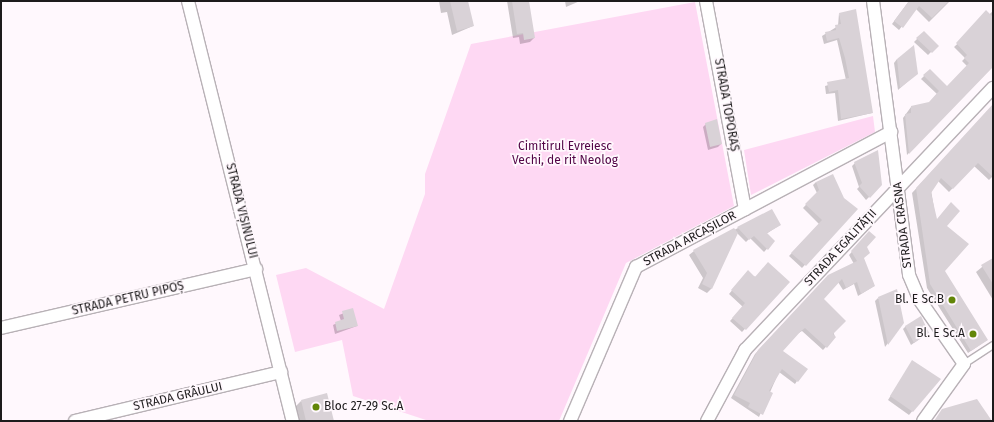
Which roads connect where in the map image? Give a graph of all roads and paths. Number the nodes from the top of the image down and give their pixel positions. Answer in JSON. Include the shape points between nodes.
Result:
{"nodes":[{"id":1,"x":188,"y":1,"type":"edge"},
{"id":2,"x":706,"y":1,"type":"edge"},
{"id":3,"x":873,"y":1,"type":"edge"},
{"id":4,"x":993,"y":88,"type":"edge"},
{"id":5,"x":891,"y":132,"type":"junction"},
{"id":6,"x":898,"y":186,"type":"junction"},
{"id":7,"x":745,"y":209,"type":"junction"},
{"id":8,"x":256,"y":269,"type":"junction"},
{"id":9,"x":1,"y":328,"type":"edge"},
{"id":10,"x":993,"y":345,"type":"edge"},
{"id":11,"x":964,"y":364,"type":"junction"},
{"id":12,"x":281,"y":372,"type":"junction"},
{"id":13,"x":75,"y":421,"type":"edge"},
{"id":14,"x":293,"y":421,"type":"edge"},
{"id":15,"x":570,"y":421,"type":"edge"},
{"id":16,"x":707,"y":421,"type":"edge"},
{"id":17,"x":923,"y":421,"type":"edge"}],
"edges":[{"from":1,"to":8,"type":"street","name":"STRADA VIȘINULUI"},
{"from":2,"to":7,"type":"street","name":"STRADA TOPORAȘ"},
{"from":3,"to":5,"type":"street","name":"STRADA CRASNA"},
{"from":4,"to":6,"type":"street","name":"STRADA EGALITĂȚII"},
{"from":5,"to":6,"type":"street","name":"STRADA CRASNA"},
{"from":5,"to":7,"type":"street","name":"STRADA ARCAȘILOR"},
{"from":6,"to":11,"type":"street","name":"STRADA CRASNA","via":[[912,286]]},
{"from":6,"to":16,"type":"street","name":"STRADA EGALITĂȚII","via":[[745,350]]},
{"from":7,"to":15,"type":"street","name":"STRADA ARCAȘILOR","via":[[633,271]]},
{"from":8,"to":9,"type":"street","name":"STRADA PETRU PIPOȘ"},
{"from":8,"to":12,"type":"street","name":"STRADA VIȘINULUI"},
{"from":10,"to":11,"type":"lane"},
{"from":11,"to":17,"type":"street"},
{"from":12,"to":13,"type":"street","name":"STRADA GRÂULUI"},
{"from":12,"to":14,"type":"street","name":"STRADA VIȘINULUI"}]}
